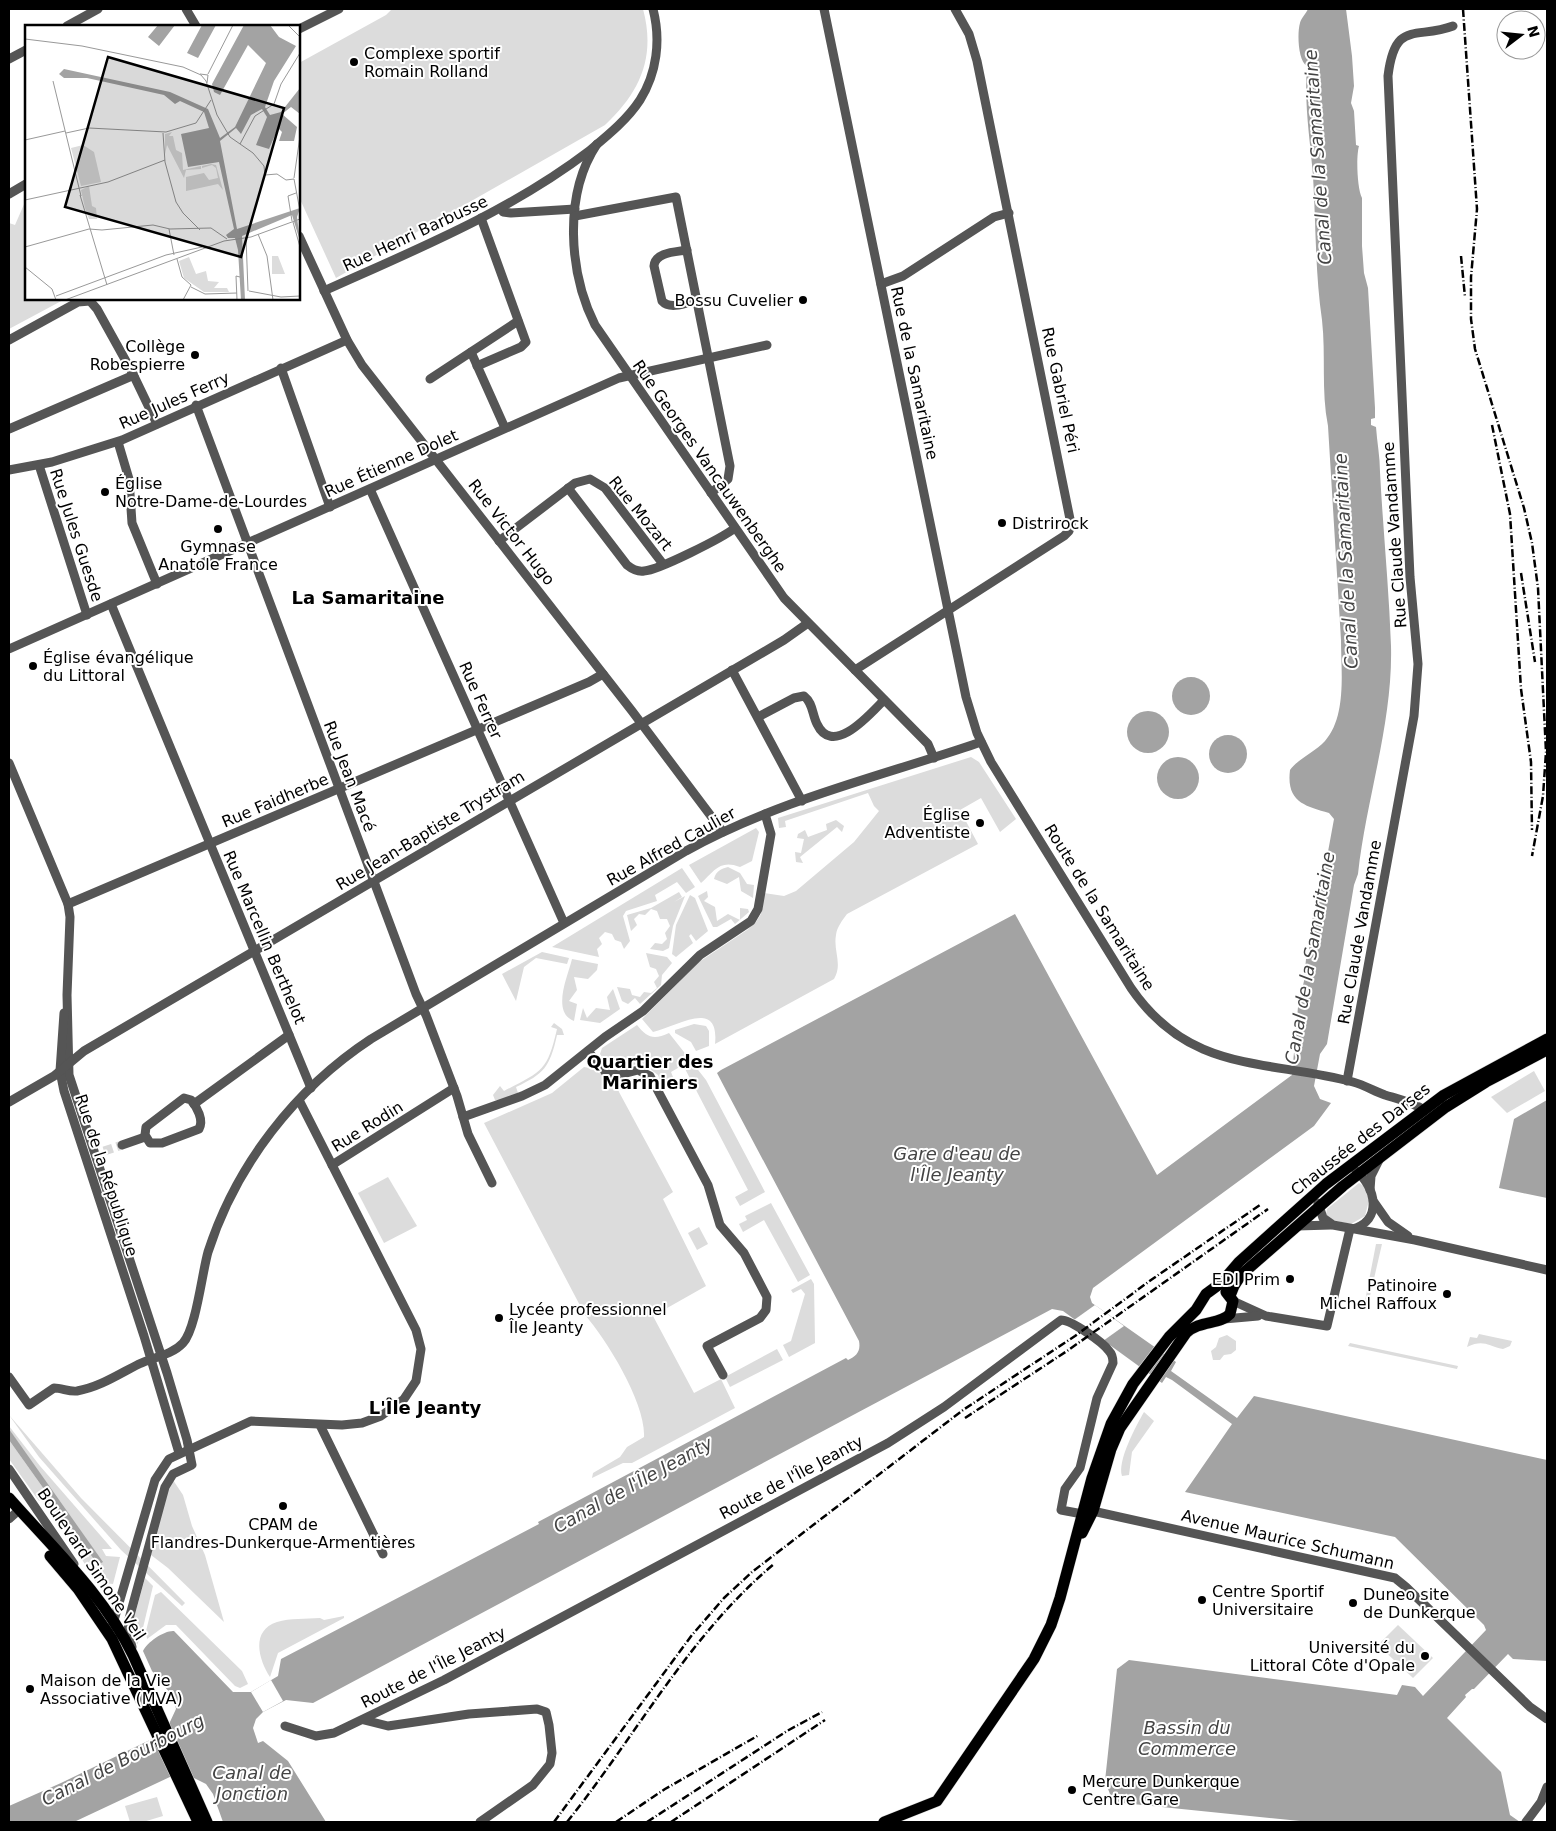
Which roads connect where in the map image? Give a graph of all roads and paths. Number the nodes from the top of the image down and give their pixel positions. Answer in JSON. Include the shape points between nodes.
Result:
{"nodes":[{"id":1,"x":98,"y":9,"type":"edge"},
{"id":2,"x":186,"y":9,"type":"edge"},
{"id":3,"x":339,"y":9,"type":"edge"},
{"id":4,"x":653,"y":9,"type":"edge"},
{"id":5,"x":824,"y":9,"type":"edge"},
{"id":6,"x":955,"y":9,"type":"edge"},
{"id":7,"x":318,"y":20,"type":"junction"},
{"id":8,"x":69,"y":25,"type":"edge"},
{"id":9,"x":195,"y":25,"type":"edge"},
{"id":10,"x":1453,"y":26,"type":"dead end"},
{"id":11,"x":300,"y":29,"type":"edge"},
{"id":12,"x":300,"y":33,"type":"edge"},
{"id":13,"x":25,"y":51,"type":"edge"},
{"id":14,"x":9,"y":60,"type":"edge"},
{"id":15,"x":597,"y":144,"type":"junction"},
{"id":16,"x":25,"y":185,"type":"edge"},
{"id":17,"x":9,"y":194,"type":"edge"},
{"id":18,"x":504,"y":208,"type":"junction"},
{"id":19,"x":575,"y":212,"type":"junction"},
{"id":20,"x":1009,"y":213,"type":"junction"},
{"id":21,"x":481,"y":218,"type":"junction"},
{"id":22,"x":300,"y":238,"type":"edge"},
{"id":23,"x":686,"y":250,"type":"junction"},
{"id":24,"x":881,"y":284,"type":"junction"},
{"id":25,"x":324,"y":292,"type":"junction"},
{"id":26,"x":85,"y":300,"type":"edge"},
{"id":27,"x":697,"y":300,"type":"junction"},
{"id":28,"x":518,"y":320,"type":"junction"},
{"id":29,"x":9,"y":340,"type":"edge"},
{"id":30,"x":346,"y":340,"type":"junction"},
{"id":31,"x":767,"y":345,"type":"dead end"},
{"id":32,"x":471,"y":352,"type":"junction"},
{"id":33,"x":709,"y":358,"type":"junction"},
{"id":34,"x":477,"y":366,"type":"junction"},
{"id":35,"x":281,"y":368,"type":"junction"},
{"id":36,"x":134,"y":375,"type":"junction"},
{"id":37,"x":628,"y":375,"type":"junction"},
{"id":38,"x":430,"y":379,"type":"dead end"},
{"id":39,"x":196,"y":405,"type":"junction"},
{"id":40,"x":157,"y":424,"type":"junction"},
{"id":41,"x":505,"y":428,"type":"junction"},
{"id":42,"x":9,"y":429,"type":"edge"},
{"id":43,"x":118,"y":442,"type":"junction"},
{"id":44,"x":436,"y":460,"type":"junction"},
{"id":45,"x":39,"y":465,"type":"junction"},
{"id":46,"x":9,"y":470,"type":"edge"},
{"id":47,"x":568,"y":488,"type":"junction"},
{"id":48,"x":370,"y":489,"type":"junction"},
{"id":49,"x":711,"y":492,"type":"junction"},
{"id":50,"x":330,"y":507,"type":"junction"},
{"id":51,"x":735,"y":528,"type":"junction"},
{"id":52,"x":499,"y":541,"type":"junction"},
{"id":53,"x":247,"y":544,"type":"junction"},
{"id":54,"x":664,"y":564,"type":"junction"},
{"id":55,"x":157,"y":584,"type":"junction"},
{"id":56,"x":111,"y":604,"type":"junction"},
{"id":57,"x":948,"y":610,"type":"junction"},
{"id":58,"x":87,"y":614,"type":"junction"},
{"id":59,"x":808,"y":623,"type":"junction"},
{"id":60,"x":9,"y":648,"type":"edge"},
{"id":61,"x":732,"y":670,"type":"junction"},
{"id":62,"x":855,"y":670,"type":"junction"},
{"id":63,"x":603,"y":674,"type":"junction"},
{"id":64,"x":884,"y":700,"type":"junction"},
{"id":65,"x":758,"y":717,"type":"junction"},
{"id":66,"x":641,"y":723,"type":"junction"},
{"id":67,"x":478,"y":730,"type":"junction"},
{"id":68,"x":981,"y":742,"type":"junction"},
{"id":69,"x":934,"y":758,"type":"junction"},
{"id":70,"x":9,"y":764,"type":"edge"},
{"id":71,"x":339,"y":789,"type":"junction"},
{"id":72,"x":509,"y":801,"type":"junction"},
{"id":73,"x":802,"y":801,"type":"junction"},
{"id":74,"x":765,"y":814,"type":"junction"},
{"id":75,"x":723,"y":832,"type":"junction"},
{"id":76,"x":210,"y":844,"type":"junction"},
{"id":77,"x":374,"y":881,"type":"junction"},
{"id":78,"x":68,"y":904,"type":"junction"},
{"id":79,"x":564,"y":923,"type":"junction"},
{"id":80,"x":254,"y":951,"type":"junction"},
{"id":81,"x":422,"y":1007,"type":"junction"},
{"id":82,"x":290,"y":1035,"type":"junction"},
{"id":83,"x":1547,"y":1040,"type":"edge"},
{"id":84,"x":1547,"y":1050,"type":"edge"},
{"id":85,"x":588,"y":1051,"type":"junction"},
{"id":86,"x":63,"y":1067,"type":"junction"},
{"id":87,"x":1347,"y":1081,"type":"junction"},
{"id":88,"x":41,"y":1084,"type":"junction"},
{"id":89,"x":311,"y":1088,"type":"junction"},
{"id":90,"x":454,"y":1088,"type":"junction"},
{"id":91,"x":65,"y":1094,"type":"junction"},
{"id":92,"x":9,"y":1096,"type":"edge"},
{"id":93,"x":299,"y":1100,"type":"junction"},
{"id":94,"x":9,"y":1102,"type":"edge"},
{"id":95,"x":194,"y":1104,"type":"junction"},
{"id":96,"x":1424,"y":1110,"type":"junction"},
{"id":97,"x":463,"y":1116,"type":"junction"},
{"id":98,"x":146,"y":1137,"type":"junction"},
{"id":99,"x":1389,"y":1144,"type":"junction"},
{"id":100,"x":122,"y":1145,"type":"tunnel mouth"},
{"id":101,"x":104,"y":1151,"type":"tunnel mouth"},
{"id":102,"x":95,"y":1154,"type":"junction"},
{"id":103,"x":1381,"y":1156,"type":"junction"},
{"id":104,"x":332,"y":1165,"type":"junction"},
{"id":105,"x":1346,"y":1168,"type":"junction"},
{"id":106,"x":1359,"y":1174,"type":"junction"},
{"id":107,"x":492,"y":1183,"type":"dead end"},
{"id":108,"x":1323,"y":1186,"type":"junction"},
{"id":109,"x":1370,"y":1190,"type":"junction"},
{"id":110,"x":1374,"y":1201,"type":"junction"},
{"id":111,"x":1318,"y":1207,"type":"junction"},
{"id":112,"x":1333,"y":1225,"type":"junction"},
{"id":113,"x":1297,"y":1226,"type":"junction"},
{"id":114,"x":1350,"y":1229,"type":"junction"},
{"id":115,"x":1415,"y":1240,"type":"junction"},
{"id":116,"x":1547,"y":1270,"type":"edge"},
{"id":117,"x":1212,"y":1290,"type":"junction"},
{"id":118,"x":1232,"y":1299,"type":"junction"},
{"id":119,"x":1203,"y":1300,"type":"junction"},
{"id":120,"x":1266,"y":1316,"type":"junction"},
{"id":121,"x":1220,"y":1320,"type":"junction"},
{"id":122,"x":1168,"y":1346,"type":"junction"},
{"id":123,"x":160,"y":1356,"type":"junction"},
{"id":124,"x":150,"y":1360,"type":"junction"},
{"id":125,"x":723,"y":1375,"type":"dead end"},
{"id":126,"x":9,"y":1377,"type":"edge"},
{"id":127,"x":320,"y":1425,"type":"junction"},
{"id":128,"x":189,"y":1449,"type":"junction"},
{"id":129,"x":178,"y":1453,"type":"junction"},
{"id":130,"x":9,"y":1469,"type":"edge"},
{"id":131,"x":9,"y":1498,"type":"edge"},
{"id":132,"x":1088,"y":1512,"type":"junction"},
{"id":133,"x":13,"y":1513,"type":"edge"},
{"id":134,"x":383,"y":1554,"type":"dead end"},
{"id":135,"x":89,"y":1587,"type":"junction"},
{"id":136,"x":114,"y":1622,"type":"junction"},
{"id":137,"x":112,"y":1639,"type":"junction"},
{"id":138,"x":137,"y":1664,"type":"junction"},
{"id":139,"x":152,"y":1710,"type":"junction"},
{"id":140,"x":364,"y":1720,"type":"junction"},
{"id":141,"x":1547,"y":1720,"type":"edge"},
{"id":142,"x":285,"y":1726,"type":"dead end"},
{"id":143,"x":1547,"y":1787,"type":"edge"},
{"id":144,"x":1545,"y":1800,"type":"edge"},
{"id":145,"x":195,"y":1814,"type":"edge"},
{"id":146,"x":1529,"y":1818,"type":"edge"},
{"id":147,"x":198,"y":1822,"type":"edge"},
{"id":148,"x":207,"y":1822,"type":"edge"},
{"id":149,"x":480,"y":1822,"type":"edge"},
{"id":150,"x":884,"y":1822,"type":"edge"}],
"edges":[{"from":1,"to":8,"type":"street"},
{"from":2,"to":9,"type":"street"},
{"from":3,"to":7,"type":"street"},
{"from":4,"to":15,"type":"street","via":[[657,44],[647,86],[634,108]]},
{"from":5,"to":24,"type":"street","name":"Rue de la Samaritaine"},
{"from":6,"to":20,"type":"street","name":"Rue Gabriel Péri","via":[[976,54]]},
{"from":7,"to":11,"type":"street"},
{"from":7,"to":12,"type":"street"},
{"from":10,"to":87,"type":"street","name":"Rue Claude Vandamme","via":[[1406,36],[1392,55],[1388,76],[1410,577],[1418,680]]},
{"from":13,"to":14,"type":"street"},
{"from":15,"to":18,"type":"street"},
{"from":15,"to":19,"type":"street","name":"Rue Georges Vancauwenberghe","via":[[584,168]]},
{"from":16,"to":17,"type":"street"},
{"from":18,"to":19,"type":"street","name":"Rue Henri Barbusse","via":[[503,212],[511,213]]},
{"from":18,"to":21,"type":"street","name":"Rue Henri Barbusse"},
{"from":19,"to":23,"type":"street","name":"Rue Henri Barbusse","via":[[676,197]]},
{"from":19,"to":37,"type":"street","name":"Rue Georges Vancauwenberghe","via":[[575,262],[581,293],[598,331]]},
{"from":20,"to":24,"type":"street","via":[[994,217],[903,276]]},
{"from":20,"to":57,"type":"street","name":"Rue Gabriel Péri","via":[[1071,526],[1064,536]]},
{"from":21,"to":25,"type":"street","name":"Rue Henri Barbusse"},
{"from":21,"to":28,"type":"street"},
{"from":22,"to":25,"type":"street","name":"Rue Victor Hugo"},
{"from":23,"to":27,"type":"street"},
{"from":23,"to":27,"type":"street","via":[[659,257],[654,266],[664,303],[671,306]]},
{"from":24,"to":57,"type":"street","name":"Rue de la Samaritaine"},
{"from":25,"to":30,"type":"street","name":"Rue Victor Hugo"},
{"from":26,"to":29,"type":"street"},
{"from":26,"to":36,"type":"street","via":[[96,307]]},
{"from":27,"to":33,"type":"street"},
{"from":28,"to":32,"type":"street"},
{"from":28,"to":34,"type":"street","via":[[524,345]]},
{"from":30,"to":35,"type":"street","name":"Rue Jules Ferry"},
{"from":30,"to":44,"type":"street","name":"Rue Victor Hugo"},
{"from":31,"to":33,"type":"street","name":"Rue Étienne Dolet"},
{"from":32,"to":34,"type":"street"},
{"from":32,"to":38,"type":"street"},
{"from":33,"to":37,"type":"street","name":"Rue Étienne Dolet"},
{"from":33,"to":49,"type":"street","via":[[730,468],[726,481]]},
{"from":34,"to":41,"type":"street"},
{"from":35,"to":39,"type":"street","name":"Rue Jules Ferry"},
{"from":35,"to":50,"type":"street"},
{"from":36,"to":40,"type":"street"},
{"from":36,"to":42,"type":"street"},
{"from":37,"to":41,"type":"street","name":"Rue Étienne Dolet"},
{"from":37,"to":49,"type":"street","name":"Rue Georges Vancauwenberghe"},
{"from":39,"to":40,"type":"street","name":"Rue Jules Ferry"},
{"from":39,"to":53,"type":"street","name":"Rue Jean Macé"},
{"from":40,"to":43,"type":"street","name":"Rue Jules Ferry"},
{"from":41,"to":44,"type":"street","name":"Rue Étienne Dolet"},
{"from":43,"to":45,"type":"street","name":"Rue Jules Ferry"},
{"from":43,"to":55,"type":"street","via":[[129,478],[132,523]]},
{"from":44,"to":48,"type":"street","name":"Rue Étienne Dolet"},
{"from":44,"to":52,"type":"street","name":"Rue Victor Hugo"},
{"from":45,"to":46,"type":"street","name":"Rue Jules Ferry"},
{"from":45,"to":58,"type":"street","name":"Rue Jules Guesde"},
{"from":47,"to":52,"type":"street","name":"Rue Mozart"},
{"from":47,"to":54,"type":"street","name":"Rue Mozart","via":[[629,567],[644,571]]},
{"from":47,"to":54,"type":"street","name":"Rue Mozart","via":[[585,479],[603,485]]},
{"from":48,"to":50,"type":"street","name":"Rue Étienne Dolet"},
{"from":48,"to":67,"type":"street","name":"Rue Ferrer"},
{"from":49,"to":51,"type":"street","name":"Rue Georges Vancauwenberghe"},
{"from":50,"to":53,"type":"street","name":"Rue Étienne Dolet"},
{"from":51,"to":54,"type":"street","name":"Rue Mozart","via":[[723,537]]},
{"from":51,"to":59,"type":"street","name":"Rue Georges Vancauwenberghe","via":[[784,598]]},
{"from":52,"to":63,"type":"street","name":"Rue Victor Hugo"},
{"from":53,"to":55,"type":"street","name":"Rue Étienne Dolet"},
{"from":53,"to":71,"type":"street","name":"Rue Jean Macé"},
{"from":55,"to":56,"type":"street","name":"Rue Étienne Dolet"},
{"from":56,"to":58,"type":"street","name":"Rue Étienne Dolet"},
{"from":56,"to":76,"type":"street","name":"Rue Marcellin Berthelot"},
{"from":57,"to":62,"type":"street","name":"Rue Gabriel Péri"},
{"from":57,"to":68,"type":"street","name":"Rue de la Samaritaine","via":[[966,697]]},
{"from":58,"to":60,"type":"street","name":"Rue Étienne Dolet"},
{"from":59,"to":61,"type":"street","name":"Rue Jean-Baptiste Trystram"},
{"from":59,"to":62,"type":"street","name":"Rue Georges Vancauwenberghe"},
{"from":61,"to":65,"type":"street"},
{"from":61,"to":66,"type":"street","name":"Rue Jean-Baptiste Trystram"},
{"from":62,"to":64,"type":"street","name":"Rue Georges Vancauwenberghe"},
{"from":63,"to":66,"type":"street","name":"Rue Victor Hugo"},
{"from":63,"to":67,"type":"street","name":"Rue Faidherbe"},
{"from":64,"to":65,"type":"street","via":[[854,730],[835,736],[827,735],[818,727],[810,703],[804,696]]},
{"from":64,"to":69,"type":"street","name":"Rue Georges Vancauwenberghe","via":[[928,744]]},
{"from":65,"to":73,"type":"street"},
{"from":66,"to":72,"type":"street","name":"Rue Jean-Baptiste Trystram"},
{"from":66,"to":75,"type":"street","name":"Rue Victor Hugo"},
{"from":67,"to":71,"type":"street","name":"Rue Faidherbe"},
{"from":67,"to":72,"type":"street","name":"Rue Ferrer"},
{"from":68,"to":69,"type":"street","name":"Rue Alfred Caulier"},
{"from":68,"to":87,"type":"street","name":"Route de la Samaritaine","via":[[1127,982],[1170,1030],[1209,1053]]},
{"from":69,"to":73,"type":"street","name":"Rue Alfred Caulier"},
{"from":70,"to":78,"type":"street","name":"Rue de la République"},
{"from":71,"to":76,"type":"street","name":"Rue Faidherbe"},
{"from":71,"to":77,"type":"street","name":"Rue Jean Macé"},
{"from":72,"to":77,"type":"street","name":"Rue Jean-Baptiste Trystram"},
{"from":72,"to":79,"type":"street","name":"Rue Ferrer"},
{"from":73,"to":74,"type":"street","name":"Rue Alfred Caulier"},
{"from":74,"to":75,"type":"street","name":"Rue Alfred Caulier"},
{"from":74,"to":85,"type":"street","via":[[771,834],[758,908],[753,919],[700,955],[643,1011]]},
{"from":75,"to":79,"type":"street","name":"Rue Alfred Caulier"},
{"from":76,"to":78,"type":"street","name":"Rue Faidherbe"},
{"from":76,"to":80,"type":"street","name":"Rue Marcellin Berthelot"},
{"from":77,"to":80,"type":"street","name":"Rue Jean-Baptiste Trystram"},
{"from":77,"to":81,"type":"street","name":"Rue Jean Macé"},
{"from":78,"to":86,"type":"street","name":"Rue de la République"},
{"from":79,"to":81,"type":"street","name":"Rue Alfred Caulier"},
{"from":80,"to":82,"type":"street","name":"Rue Marcellin Berthelot"},
{"from":80,"to":86,"type":"street","name":"Rue Jean-Baptiste Trystram","via":[[84,1051]]},
{"from":81,"to":89,"type":"street","name":"Rue Alfred Caulier","via":[[362,1045]]},
{"from":81,"to":90,"type":"street","name":"Rue Jean Macé"},
{"from":82,"to":89,"type":"street","name":"Rue Marcellin Berthelot"},
{"from":82,"to":95,"type":"street"},
{"from":83,"to":96,"type":"main road","name":"Chaussée des Darses","via":[[1458,1086]]},
{"from":84,"to":99,"type":"main road","name":"Chaussée des Darses","via":[[1481,1085]]},
{"from":85,"to":97,"type":"street","via":[[533,1091]]},
{"from":85,"to":125,"type":"street","via":[[606,1073],[619,1075],[638,1070],[650,1076],[708,1185],[720,1225],[744,1253],[767,1297],[762,1316],[708,1346]]},
{"from":86,"to":88,"type":"street","name":"Rue Jean-Baptiste Trystram"},
{"from":86,"to":91,"type":"street","name":"Rue de la République"},
{"from":86,"to":92,"type":"street","name":"Rue Jean-Baptiste Trystram"},
{"from":86,"to":102,"type":"street","name":"Rue de la République"},
{"from":87,"to":96,"type":"street"},
{"from":88,"to":91,"type":"street","via":[[55,1084]]},
{"from":88,"to":94,"type":"street","name":"Rue Jean-Baptiste Trystram"},
{"from":89,"to":93,"type":"street","name":"Rue Alfred Caulier"},
{"from":90,"to":97,"type":"street","name":"Rue Jean Macé"},
{"from":90,"to":104,"type":"street","name":"Rue Rodin"},
{"from":91,"to":124,"type":"street","name":"Rue de la République"},
{"from":93,"to":104,"type":"street","name":"Rue Rodin"},
{"from":93,"to":123,"type":"street","name":"Rue Alfred Caulier","via":[[263,1143],[224,1212],[206,1261],[187,1339],[178,1348]]},
{"from":95,"to":98,"type":"street","via":[[186,1098],[177,1102],[148,1124]]},
{"from":95,"to":98,"type":"street","via":[[202,1123],[196,1132],[157,1144],[150,1144]]},
{"from":96,"to":99,"type":"main road","name":"Chaussée des Darses"},
{"from":97,"to":107,"type":"street","name":"Rue Jean Macé","via":[[470,1139]]},
{"from":98,"to":100,"type":"street"},
{"from":99,"to":103,"type":"main road","name":"Chaussée des Darses"},
{"from":99,"to":105,"type":"main road","name":"Chaussée des Darses"},
{"from":101,"to":102,"type":"street"},
{"from":102,"to":123,"type":"street","name":"Rue de la République"},
{"from":103,"to":106,"type":"main road","name":"Chaussée des Darses"},
{"from":103,"to":109,"type":"street","via":[[1371,1177]]},
{"from":104,"to":127,"type":"street","via":[[416,1330],[421,1360],[411,1390],[387,1412],[356,1424]]},
{"from":105,"to":106,"type":"street"},
{"from":105,"to":108,"type":"main road","name":"Chaussée des Darses"},
{"from":106,"to":109,"type":"street"},
{"from":106,"to":111,"type":"main road","name":"Chaussée des Darses"},
{"from":108,"to":111,"type":"street"},
{"from":108,"to":117,"type":"main road","name":"Chaussée des Darses"},
{"from":109,"to":110,"type":"street"},
{"from":110,"to":114,"type":"street","via":[[1370,1218],[1363,1225]]},
{"from":110,"to":115,"type":"street","via":[[1388,1222]]},
{"from":111,"to":112,"type":"street","via":[[1323,1218]]},
{"from":111,"to":113,"type":"main road","name":"Chaussée des Darses"},
{"from":112,"to":113,"type":"street"},
{"from":112,"to":114,"type":"street"},
{"from":113,"to":118,"type":"main road","name":"Chaussée des Darses","via":[[1241,1275],[1234,1286]]},
{"from":114,"to":115,"type":"street"},
{"from":114,"to":120,"type":"street","via":[[1327,1326]]},
{"from":115,"to":116,"type":"street"},
{"from":117,"to":118,"type":"main road","via":[[1223,1290]]},
{"from":117,"to":119,"type":"main road"},
{"from":118,"to":120,"type":"street"},
{"from":118,"to":121,"type":"main road","via":[[1231,1313]]},
{"from":119,"to":121,"type":"main road","via":[[1205,1314]]},
{"from":119,"to":122,"type":"main road"},
{"from":120,"to":121,"type":"street"},
{"from":121,"to":122,"type":"main road","via":[[1194,1326]]},
{"from":122,"to":132,"type":"main road","via":[[1152,1381],[1117,1433]]},
{"from":122,"to":132,"type":"main road","via":[[1140,1374],[1110,1424]]},
{"from":123,"to":124,"type":"street","name":"Rue Alfred Caulier"},
{"from":123,"to":128,"type":"street","name":"Rue de la République"},
{"from":124,"to":126,"type":"street","name":"Rue Alfred Caulier","via":[[110,1380],[78,1391],[54,1388],[29,1405]]},
{"from":124,"to":129,"type":"street","name":"Rue de la République"},
{"from":127,"to":128,"type":"street","via":[[251,1421]]},
{"from":127,"to":134,"type":"street"},
{"from":128,"to":129,"type":"street"},
{"from":128,"to":138,"type":"street","name":"Rue de la République","via":[[192,1465],[176,1472],[167,1482],[128,1628]]},
{"from":129,"to":136,"type":"street","via":[[159,1471]]},
{"from":130,"to":135,"type":"street","name":"Boulevard Simone Veil"},
{"from":131,"to":133,"type":"main road"},
{"from":132,"to":140,"type":"street","name":"Route de l'Île Jeanty","via":[[1061,1510],[1062,1500],[1065,1489],[1080,1468],[1097,1398],[1113,1362],[1110,1351],[1064,1319],[1054,1322],[944,1406],[888,1443]]},
{"from":132,"to":141,"type":"street","name":"Avenue Maurice Schumann","via":[[1386,1575],[1406,1586]]},
{"from":132,"to":150,"type":"main road","via":[[1074,1546],[1058,1604],[1038,1651],[940,1797],[932,1805]]},
{"from":133,"to":135,"type":"main road"},
{"from":133,"to":137,"type":"main road","name":"Boulevard Simone Veil","via":[[88,1604]]},
{"from":135,"to":136,"type":"main road","name":"Boulevard Simone Veil"},
{"from":136,"to":137,"type":"street"},
{"from":136,"to":138,"type":"main road","name":"Boulevard Simone Veil"},
{"from":137,"to":139,"type":"main road","name":"Boulevard Simone Veil"},
{"from":138,"to":139,"type":"main road","name":"Boulevard Simone Veil"},
{"from":139,"to":145,"type":"main road"},
{"from":140,"to":142,"type":"street","name":"Route de l'Île Jeanty","via":[[322,1736]]},
{"from":140,"to":149,"type":"street","via":[[388,1726],[480,1713],[540,1709],[546,1712],[550,1725],[550,1764],[530,1788]]},
{"from":143,"to":144,"type":"street"},
{"from":144,"to":146,"type":"street"},
{"from":145,"to":147,"type":"main road"},
{"from":145,"to":148,"type":"main road"}]}
